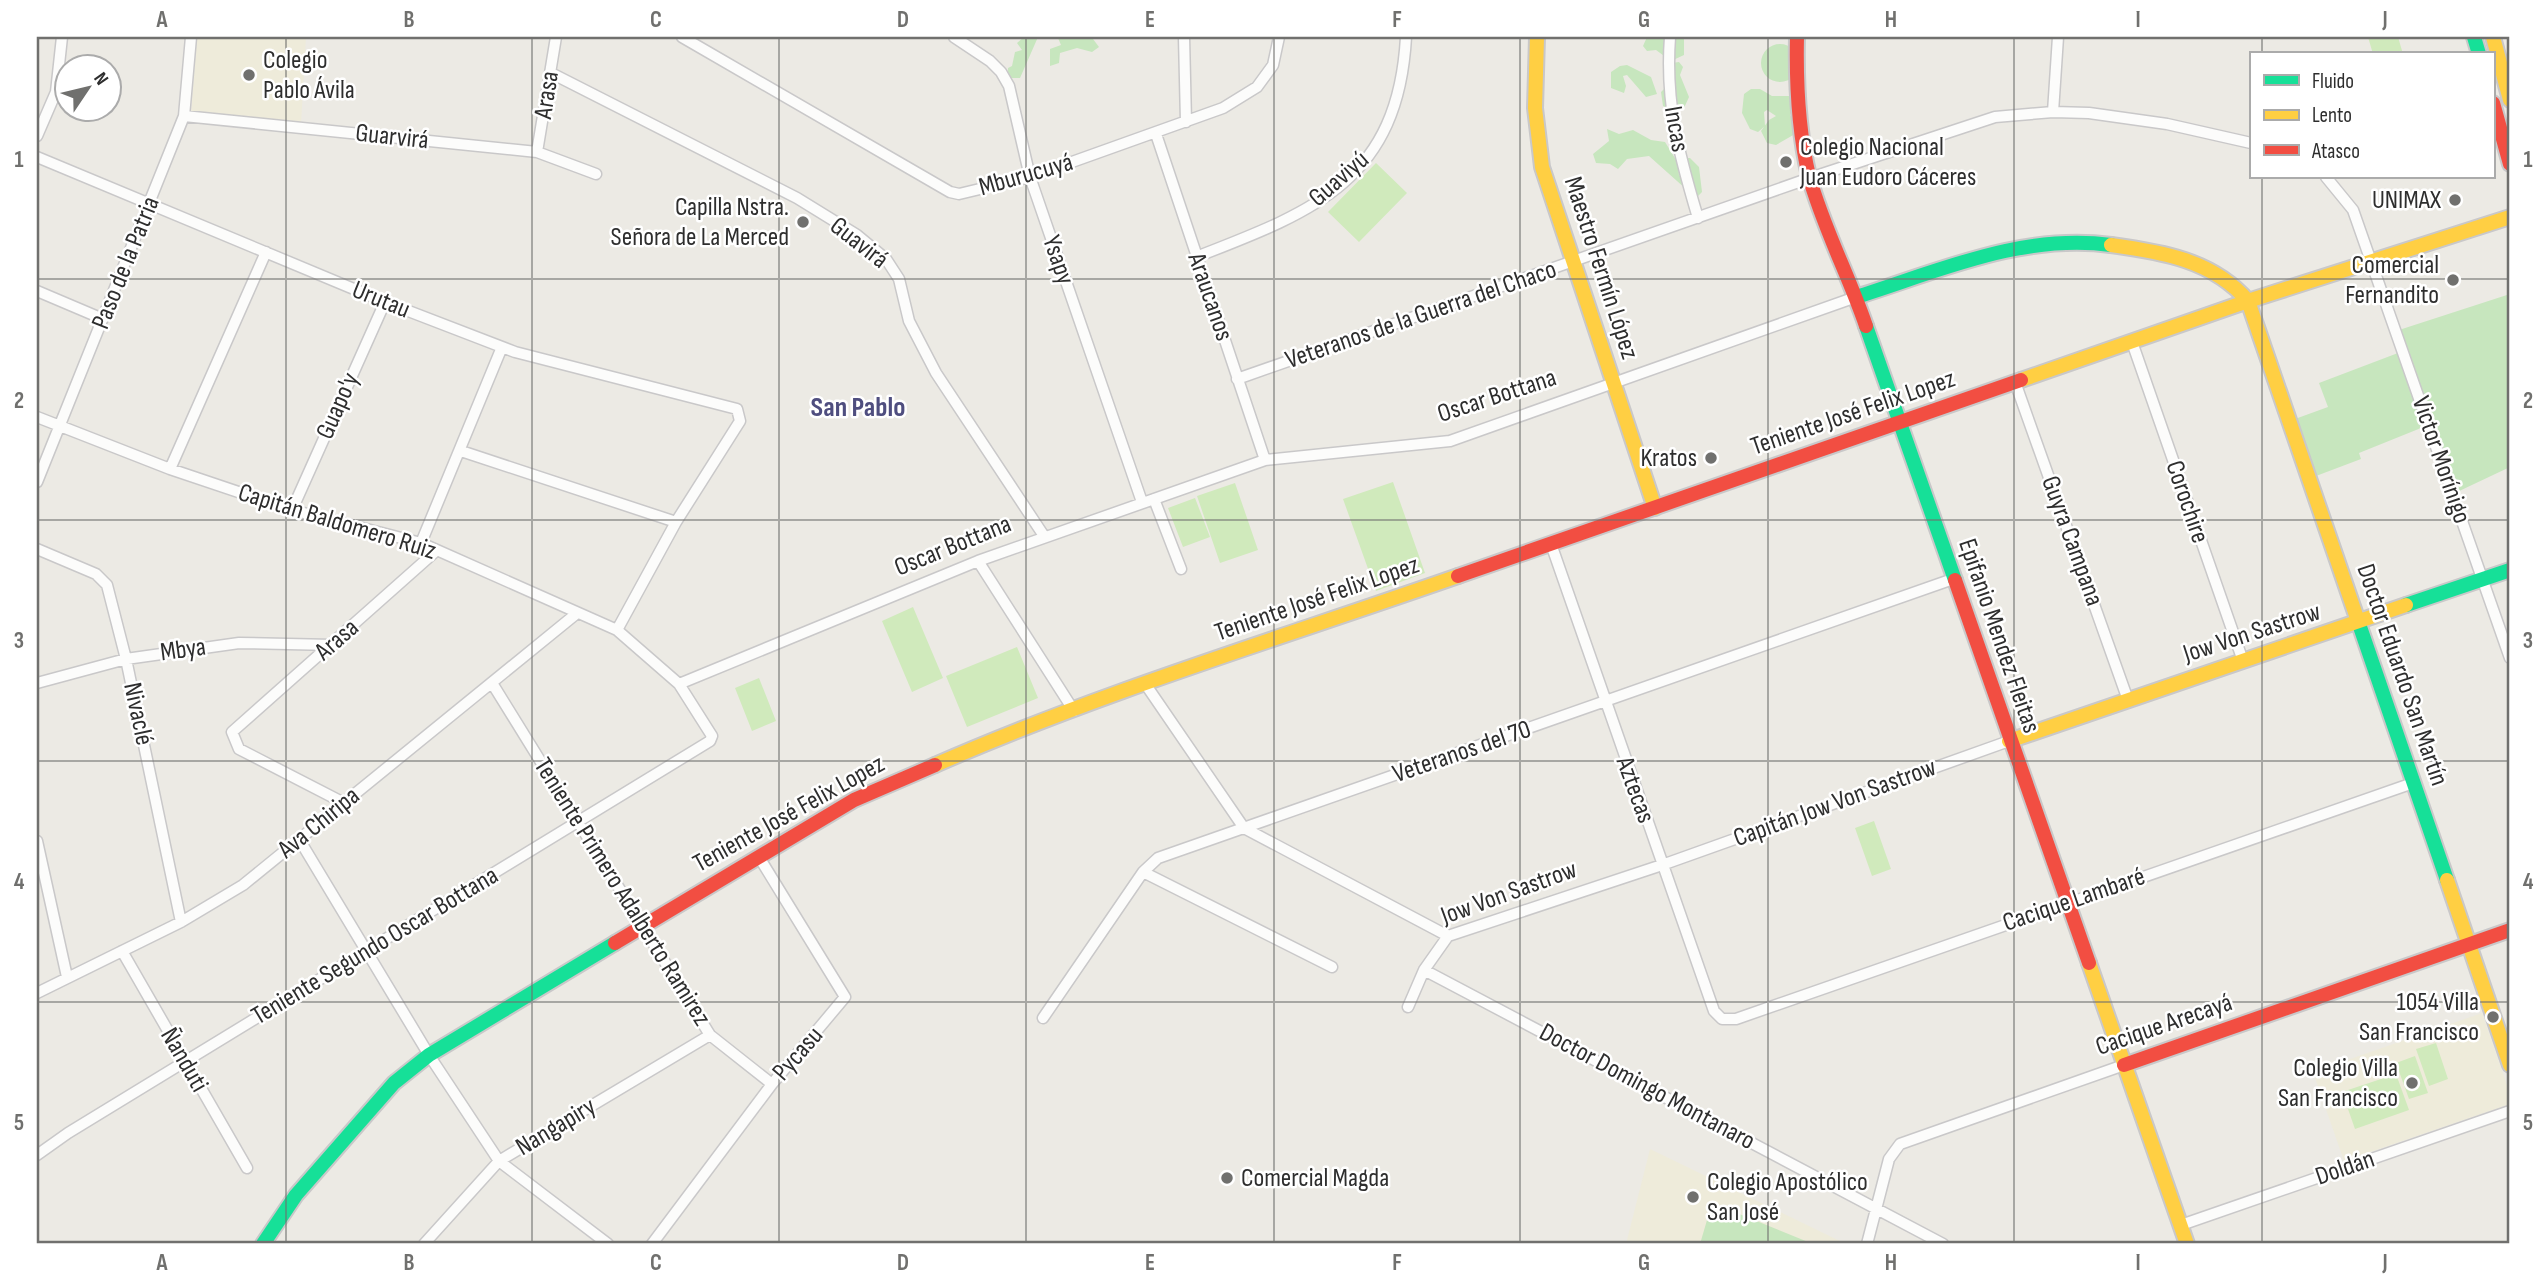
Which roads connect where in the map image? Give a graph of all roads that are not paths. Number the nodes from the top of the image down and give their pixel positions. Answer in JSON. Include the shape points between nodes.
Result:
{"nodes":[{"id":1,"x":62,"y":37,"type":"edge"},
{"id":2,"x":191,"y":37,"type":"edge"},
{"id":3,"x":556,"y":37,"type":"edge"},
{"id":4,"x":682,"y":37,"type":"edge"},
{"id":5,"x":954,"y":37,"type":"edge"},
{"id":6,"x":1184,"y":37,"type":"edge"},
{"id":7,"x":1279,"y":37,"type":"edge"},
{"id":8,"x":1406,"y":37,"type":"edge"},
{"id":9,"x":1537,"y":37,"type":"edge"},
{"id":10,"x":1670,"y":37,"type":"edge"},
{"id":11,"x":1797,"y":37,"type":"edge"},
{"id":12,"x":2058,"y":37,"type":"edge"},
{"id":13,"x":2493,"y":37,"type":"edge"},
{"id":14,"x":2505,"y":62,"type":"edge"},
{"id":15,"x":551,"y":73,"type":"junction"},
{"id":16,"x":2510,"y":100,"type":"edge"},
{"id":17,"x":2494,"y":107,"type":"edge"},
{"id":18,"x":2053,"y":111,"type":"junction"},
{"id":19,"x":184,"y":116,"type":"junction"},
{"id":20,"x":1186,"y":122,"type":"junction"},
{"id":21,"x":1156,"y":134,"type":"junction"},
{"id":22,"x":37,"y":136,"type":"edge"},
{"id":23,"x":2250,"y":144,"type":"edge"},
{"id":24,"x":537,"y":152,"type":"junction"},
{"id":25,"x":37,"y":157,"type":"edge"},
{"id":26,"x":2510,"y":164,"type":"edge"},
{"id":27,"x":596,"y":174,"type":"dead end"},
{"id":28,"x":1030,"y":177,"type":"junction"},
{"id":29,"x":1810,"y":178,"type":"junction"},
{"id":30,"x":2327,"y":178,"type":"edge"},
{"id":31,"x":150,"y":204,"type":"junction"},
{"id":32,"x":2510,"y":217,"type":"edge"},
{"id":33,"x":1698,"y":218,"type":"junction"},
{"id":34,"x":266,"y":252,"type":"junction"},
{"id":35,"x":1196,"y":257,"type":"junction"},
{"id":36,"x":2371,"y":261,"type":"junction"},
{"id":37,"x":1572,"y":263,"type":"junction"},
{"id":38,"x":37,"y":291,"type":"edge"},
{"id":39,"x":1856,"y":297,"type":"junction"},
{"id":40,"x":2248,"y":301,"type":"junction"},
{"id":41,"x":385,"y":302,"type":"junction"},
{"id":42,"x":103,"y":319,"type":"junction"},
{"id":43,"x":2132,"y":342,"type":"junction"},
{"id":44,"x":502,"y":347,"type":"junction"},
{"id":45,"x":1237,"y":379,"type":"junction"},
{"id":46,"x":2015,"y":382,"type":"junction"},
{"id":47,"x":1613,"y":383,"type":"junction"},
{"id":48,"x":37,"y":417,"type":"edge"},
{"id":49,"x":1900,"y":424,"type":"junction"},
{"id":50,"x":60,"y":427,"type":"junction"},
{"id":51,"x":461,"y":451,"type":"junction"},
{"id":52,"x":1265,"y":460,"type":"junction"},
{"id":53,"x":170,"y":469,"type":"junction"},
{"id":54,"x":37,"y":482,"type":"edge"},
{"id":55,"x":1154,"y":499,"type":"junction"},
{"id":56,"x":1142,"y":502,"type":"junction"},
{"id":57,"x":1655,"y":508,"type":"junction"},
{"id":58,"x":292,"y":510,"type":"junction"},
{"id":59,"x":676,"y":522,"type":"junction"},
{"id":60,"x":1044,"y":536,"type":"junction"},
{"id":61,"x":421,"y":543,"type":"junction"},
{"id":62,"x":1551,"y":544,"type":"junction"},
{"id":63,"x":37,"y":550,"type":"edge"},
{"id":64,"x":436,"y":551,"type":"junction"},
{"id":65,"x":978,"y":561,"type":"junction"},
{"id":66,"x":1181,"y":569,"type":"dead end"},
{"id":67,"x":2510,"y":570,"type":"edge"},
{"id":68,"x":1953,"y":579,"type":"junction"},
{"id":69,"x":2482,"y":580,"type":"junction"},
{"id":70,"x":576,"y":614,"type":"junction"},
{"id":71,"x":2359,"y":623,"type":"junction"},
{"id":72,"x":617,"y":630,"type":"junction"},
{"id":73,"x":333,"y":645,"type":"junction"},
{"id":74,"x":2510,"y":658,"type":"edge"},
{"id":75,"x":126,"y":659,"type":"junction"},
{"id":76,"x":2243,"y":661,"type":"junction"},
{"id":77,"x":37,"y":682,"type":"edge"},
{"id":78,"x":492,"y":683,"type":"junction"},
{"id":79,"x":679,"y":684,"type":"junction"},
{"id":80,"x":1146,"y":685,"type":"junction"},
{"id":81,"x":2128,"y":700,"type":"junction"},
{"id":82,"x":1604,"y":703,"type":"junction"},
{"id":83,"x":1074,"y":711,"type":"junction"},
{"id":84,"x":712,"y":736,"type":"joint"},
{"id":85,"x":2009,"y":741,"type":"junction"},
{"id":86,"x":2413,"y":783,"type":"junction"},
{"id":87,"x":344,"y":803,"type":"junction"},
{"id":88,"x":579,"y":822,"type":"junction"},
{"id":89,"x":1244,"y":828,"type":"junction"},
{"id":90,"x":299,"y":839,"type":"junction"},
{"id":91,"x":37,"y":841,"type":"edge"},
{"id":92,"x":759,"y":857,"type":"junction"},
{"id":93,"x":1662,"y":864,"type":"junction"},
{"id":94,"x":1143,"y":872,"type":"junction"},
{"id":95,"x":2067,"y":903,"type":"junction"},
{"id":96,"x":181,"y":922,"type":"junction"},
{"id":97,"x":644,"y":924,"type":"junction"},
{"id":98,"x":2510,"y":930,"type":"edge"},
{"id":99,"x":1448,"y":936,"type":"junction"},
{"id":100,"x":2469,"y":945,"type":"junction"},
{"id":101,"x":366,"y":950,"type":"junction"},
{"id":102,"x":122,"y":951,"type":"junction"},
{"id":103,"x":1332,"y":967,"type":"dead end"},
{"id":104,"x":1424,"y":970,"type":"junction"},
{"id":105,"x":67,"y":977,"type":"junction"},
{"id":106,"x":37,"y":993,"type":"edge"},
{"id":107,"x":1408,"y":1007,"type":"dead end"},
{"id":108,"x":1043,"y":1018,"type":"dead end"},
{"id":109,"x":1736,"y":1019,"type":"joint"},
{"id":110,"x":710,"y":1035,"type":"junction"},
{"id":111,"x":429,"y":1055,"type":"junction"},
{"id":112,"x":185,"y":1063,"type":"junction"},
{"id":113,"x":2124,"y":1065,"type":"junction"},
{"id":114,"x":2510,"y":1065,"type":"edge"},
{"id":115,"x":772,"y":1084,"type":"junction"},
{"id":116,"x":2510,"y":1111,"type":"edge"},
{"id":117,"x":37,"y":1155,"type":"edge"},
{"id":118,"x":499,"y":1161,"type":"junction"},
{"id":119,"x":247,"y":1168,"type":"dead end"},
{"id":120,"x":1876,"y":1209,"type":"junction"},
{"id":121,"x":2181,"y":1226,"type":"junction"},
{"id":122,"x":262,"y":1244,"type":"edge"},
{"id":123,"x":424,"y":1244,"type":"edge"},
{"id":124,"x":608,"y":1244,"type":"edge"},
{"id":125,"x":652,"y":1244,"type":"edge"},
{"id":126,"x":1867,"y":1244,"type":"edge"},
{"id":127,"x":1943,"y":1244,"type":"edge"},
{"id":128,"x":2187,"y":1244,"type":"edge"}],
"edges":[{"from":1,"to":22,"type":"street","via":[[57,92]]},
{"from":2,"to":19,"type":"street","name":"Paso de la Patria"},
{"from":3,"to":15,"type":"street","name":"Arasa"},
{"from":4,"to":28,"type":"street","name":"Mburucuyá","via":[[950,192],[959,194]]},
{"from":5,"to":28,"type":"street","name":"Ysapy","via":[[1001,72],[1009,86]]},
{"from":6,"to":20,"type":"street"},
{"from":7,"to":20,"type":"street","name":"Mburucuyá","via":[[1273,65],[1257,87],[1223,108]]},
{"from":8,"to":35,"type":"street","name":"Guaviyú","via":[[1391,121],[1368,160],[1300,213]]},
{"from":9,"to":37,"type":"main road","name":"Maestro Fermín López","via":[[1539,152]]},
{"from":10,"to":33,"type":"street","name":"Incas","via":[[1674,137]]},
{"from":11,"to":29,"type":"main road","name":"Epifanio Mendez Fleitas","via":[[1797,108]]},
{"from":12,"to":18,"type":"street"},
{"from":13,"to":14,"type":"main road"},
{"from":14,"to":16,"type":"main road"},
{"from":15,"to":24,"type":"street","name":"Arasa"},
{"from":15,"to":60,"type":"street","name":"Guavirá","via":[[797,198],[886,259],[899,279],[909,321],[936,373]]},
{"from":17,"to":26,"type":"main road"},
{"from":18,"to":23,"type":"street","name":"Veteranos de la Guerra del Chaco","via":[[2167,124]]},
{"from":18,"to":29,"type":"street","name":"Veteranos de la Guerra del Chaco","via":[[1995,117]]},
{"from":19,"to":24,"type":"street","name":"Guarvirá"},
{"from":19,"to":31,"type":"street","name":"Paso de la Patria"},
{"from":20,"to":21,"type":"street","name":"Mburucuyá"},
{"from":21,"to":28,"type":"street","name":"Mburucuyá"},
{"from":21,"to":35,"type":"street","name":"Araucanos"},
{"from":24,"to":27,"type":"street","name":"Guarvirá"},
{"from":25,"to":31,"type":"street","name":"Urutau"},
{"from":28,"to":56,"type":"street","name":"Ysapy"},
{"from":29,"to":33,"type":"street","name":"Veteranos de la Guerra del Chaco"},
{"from":29,"to":39,"type":"main road","name":"Epifanio Mendez Fleitas"},
{"from":30,"to":36,"type":"street","via":[[2353,210]]},
{"from":31,"to":34,"type":"street","name":"Urutau"},
{"from":31,"to":42,"type":"street","name":"Paso de la Patria"},
{"from":32,"to":36,"type":"main road","name":"Teniente José Felix Lopez"},
{"from":33,"to":37,"type":"street","name":"Veteranos de la Guerra del Chaco"},
{"from":34,"to":41,"type":"street","name":"Urutau"},
{"from":34,"to":53,"type":"street"},
{"from":35,"to":45,"type":"street","name":"Araucanos"},
{"from":36,"to":40,"type":"main road","name":"Teniente José Felix Lopez"},
{"from":36,"to":69,"type":"street","name":"Victor Morínigo"},
{"from":37,"to":45,"type":"street","name":"Veteranos de la Guerra del Chaco"},
{"from":37,"to":47,"type":"main road","name":"Maestro Fermín López"},
{"from":38,"to":42,"type":"street"},
{"from":39,"to":40,"type":"main road","name":"Oscar Bottana","via":[[2014,249],[2079,242],[2194,261],[2229,279]]},
{"from":39,"to":47,"type":"street","name":"Oscar Bottana"},
{"from":39,"to":49,"type":"main road","name":"Epifanio Mendez Fleitas"},
{"from":40,"to":43,"type":"main road","name":"Teniente José Felix Lopez"},
{"from":40,"to":71,"type":"main road","name":"Doctor Eduardo San Martín"},
{"from":41,"to":44,"type":"street","name":"Urutau"},
{"from":41,"to":58,"type":"street","name":"Guapo'y"},
{"from":42,"to":50,"type":"street","name":"Paso de la Patria"},
{"from":43,"to":46,"type":"main road","name":"Teniente José Felix Lopez"},
{"from":43,"to":76,"type":"street","name":"Corochire"},
{"from":44,"to":51,"type":"street"},
{"from":44,"to":59,"type":"street","name":"Urutau","via":[[737,409],[740,421]]},
{"from":45,"to":52,"type":"street","name":"Araucanos"},
{"from":46,"to":49,"type":"main road","name":"Teniente José Felix Lopez"},
{"from":46,"to":81,"type":"street","name":"Guyra Campana"},
{"from":47,"to":52,"type":"street","name":"Oscar Bottana","via":[[1450,441]]},
{"from":47,"to":57,"type":"main road","name":"Maestro Fermín López"},
{"from":48,"to":50,"type":"street","name":"Capitán Baldomero Ruiz"},
{"from":49,"to":57,"type":"main road","name":"Teniente José Felix Lopez"},
{"from":49,"to":68,"type":"main road","name":"Epifanio Mendez Fleitas"},
{"from":50,"to":53,"type":"street","name":"Capitán Baldomero Ruiz"},
{"from":50,"to":54,"type":"street","name":"Paso de la Patria"},
{"from":51,"to":59,"type":"street"},
{"from":51,"to":61,"type":"street"},
{"from":52,"to":55,"type":"street","name":"Oscar Bottana"},
{"from":53,"to":58,"type":"street","name":"Capitán Baldomero Ruiz"},
{"from":55,"to":56,"type":"street","name":"Oscar Bottana"},
{"from":55,"to":66,"type":"street"},
{"from":56,"to":60,"type":"street","name":"Oscar Bottana"},
{"from":57,"to":62,"type":"main road","name":"Teniente José Felix Lopez"},
{"from":58,"to":61,"type":"street","name":"Capitán Baldomero Ruiz"},
{"from":59,"to":72,"type":"street"},
{"from":60,"to":65,"type":"street","name":"Oscar Bottana"},
{"from":61,"to":64,"type":"street","name":"Capitán Baldomero Ruiz"},
{"from":62,"to":80,"type":"main road","name":"Teniente José Felix Lopez"},
{"from":62,"to":82,"type":"street","name":"Aztecas"},
{"from":63,"to":75,"type":"street","name":"Nivaclé","via":[[96,575],[107,585]]},
{"from":64,"to":70,"type":"street","name":"Capitán Baldomero Ruiz"},
{"from":64,"to":73,"type":"street","name":"Arasa"},
{"from":65,"to":79,"type":"street","name":"Oscar Bottana"},
{"from":65,"to":83,"type":"street"},
{"from":67,"to":69,"type":"main road","name":"Jow Von Sastrow"},
{"from":68,"to":82,"type":"street","name":"Veteranos del 70"},
{"from":68,"to":85,"type":"main road","name":"Epifanio Mendez Fleitas"},
{"from":69,"to":71,"type":"main road","name":"Jow Von Sastrow"},
{"from":69,"to":74,"type":"street","name":"Victor Morínigo"},
{"from":70,"to":72,"type":"street","name":"Capitán Baldomero Ruiz"},
{"from":70,"to":78,"type":"street","name":"Ava Chiripa"},
{"from":71,"to":76,"type":"main road","name":"Jow Von Sastrow"},
{"from":71,"to":86,"type":"main road","name":"Doctor Eduardo San Martín"},
{"from":72,"to":79,"type":"street","name":"Capitán Baldomero Ruiz"},
{"from":73,"to":75,"type":"street","name":"Mbya","via":[[239,643]]},
{"from":73,"to":87,"type":"street","name":"Arasa","via":[[235,726],[232,738],[239,749]]},
{"from":75,"to":77,"type":"street","name":"Mbya"},
{"from":75,"to":96,"type":"street","name":"Nivaclé"},
{"from":76,"to":81,"type":"main road","name":"Jow Von Sastrow"},
{"from":78,"to":87,"type":"street","name":"Ava Chiripa"},
{"from":78,"to":88,"type":"street","name":"Teniente Primero Adalberto Ramirez"},
{"from":79,"to":84,"type":"street","name":"Capitán Baldomero Ruiz"},
{"from":80,"to":83,"type":"main road","name":"Teniente José Felix Lopez"},
{"from":80,"to":89,"type":"street"},
{"from":81,"to":85,"type":"main road","name":"Jow Von Sastrow"},
{"from":82,"to":89,"type":"street","name":"Veteranos del 70"},
{"from":82,"to":93,"type":"street","name":"Aztecas"},
{"from":83,"to":92,"type":"main road","name":"Teniente José Felix Lopez","via":[[854,800]]},
{"from":84,"to":88,"type":"street","name":"Teniente Segundo Oscar Bottana"},
{"from":85,"to":93,"type":"street","name":"Capitán Jow Von Sastrow"},
{"from":85,"to":95,"type":"main road","name":"Epifanio Mendez Fleitas"},
{"from":86,"to":95,"type":"street","name":"Cacique Lambaré"},
{"from":86,"to":100,"type":"main road","name":"Doctor Eduardo San Martín"},
{"from":87,"to":90,"type":"street","name":"Ava Chiripa"},
{"from":88,"to":97,"type":"street","name":"Teniente Primero Adalberto Ramirez"},
{"from":88,"to":101,"type":"street","name":"Teniente Segundo Oscar Bottana"},
{"from":89,"to":94,"type":"street","name":"Veteranos del 70","via":[[1157,858]]},
{"from":89,"to":99,"type":"street"},
{"from":90,"to":96,"type":"street","name":"Ava Chiripa","via":[[243,885]]},
{"from":90,"to":101,"type":"street"},
{"from":91,"to":105,"type":"street"},
{"from":92,"to":97,"type":"main road","name":"Teniente José Felix Lopez"},
{"from":92,"to":115,"type":"street","name":"Pycasu","via":[[845,997]]},
{"from":93,"to":99,"type":"street","name":"Jow Von Sastrow"},
{"from":93,"to":109,"type":"street","name":"Aztecas","via":[[1714,1011],[1722,1019]]},
{"from":94,"to":103,"type":"street"},
{"from":94,"to":108,"type":"street","name":"Veteranos del 70"},
{"from":95,"to":109,"type":"street","name":"Cacique Lambaré"},
{"from":95,"to":113,"type":"main road","name":"Epifanio Mendez Fleitas"},
{"from":96,"to":102,"type":"street","name":"Ava Chiripa"},
{"from":97,"to":110,"type":"street","name":"Teniente Primero Adalberto Ramirez"},
{"from":97,"to":111,"type":"main road","name":"Teniente José Felix Lopez"},
{"from":98,"to":100,"type":"main road","name":"Cacique Arecayá"},
{"from":99,"to":104,"type":"street","name":"Jow Von Sastrow"},
{"from":100,"to":113,"type":"main road","name":"Cacique Arecayá"},
{"from":100,"to":114,"type":"main road","name":"Doctor Eduardo San Martín"},
{"from":101,"to":111,"type":"street"},
{"from":101,"to":112,"type":"street","name":"Teniente Segundo Oscar Bottana"},
{"from":102,"to":105,"type":"street","name":"Ava Chiripa"},
{"from":102,"to":112,"type":"street","name":"Ñanduti"},
{"from":104,"to":107,"type":"street","name":"Jow Von Sastrow"},
{"from":104,"to":120,"type":"street","name":"Doctor Domingo Montanaro"},
{"from":105,"to":106,"type":"street","name":"Ava Chiripa"},
{"from":110,"to":115,"type":"street","name":"Teniente Primero Adalberto Ramirez"},
{"from":110,"to":118,"type":"street","name":"Nangapiry"},
{"from":111,"to":118,"type":"street"},
{"from":111,"to":122,"type":"main road","name":"Teniente José Felix Lopez","via":[[394,1083],[296,1195]]},
{"from":112,"to":117,"type":"street","name":"Teniente Segundo Oscar Bottana"},
{"from":112,"to":119,"type":"street","name":"Ñanduti"},
{"from":113,"to":120,"type":"street","name":"Cacique Arecayá","via":[[1900,1144],[1889,1159]]},
{"from":113,"to":121,"type":"main road","name":"Epifanio Mendez Fleitas"},
{"from":115,"to":125,"type":"street","name":"Pycasu"},
{"from":116,"to":121,"type":"street","name":"Doldán"},
{"from":118,"to":123,"type":"street","name":"Nangapiry"},
{"from":118,"to":124,"type":"street"},
{"from":120,"to":126,"type":"street"},
{"from":120,"to":127,"type":"street","name":"Doctor Domingo Montanaro"},
{"from":121,"to":128,"type":"main road","name":"Epifanio Mendez Fleitas"}]}
